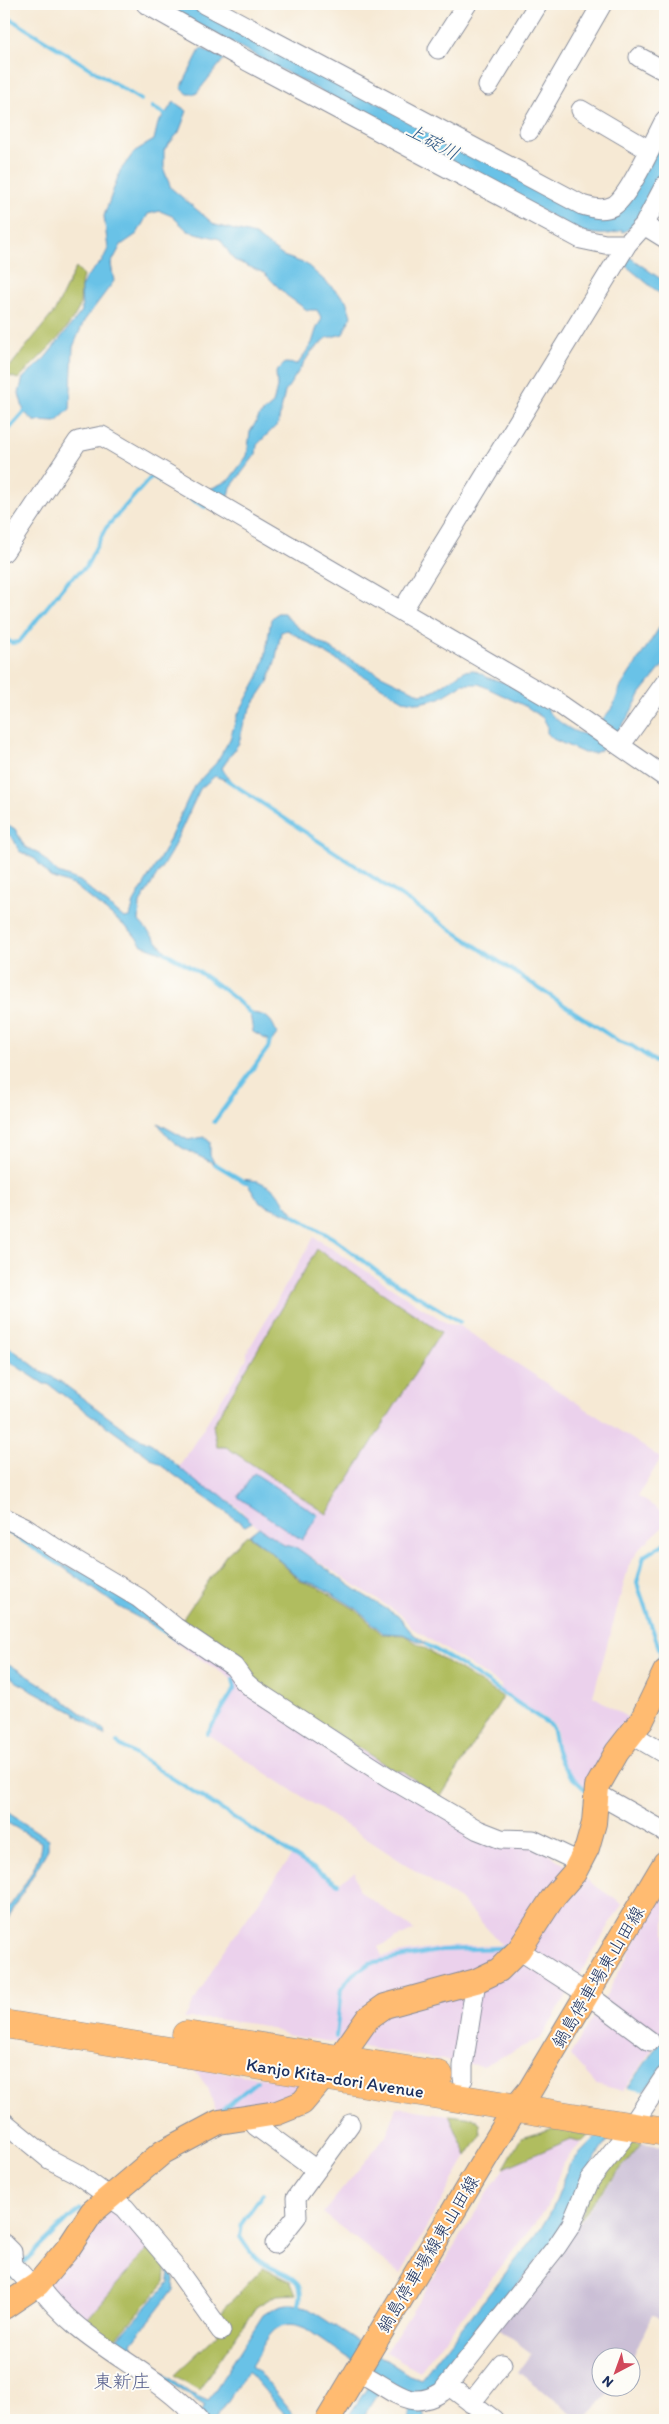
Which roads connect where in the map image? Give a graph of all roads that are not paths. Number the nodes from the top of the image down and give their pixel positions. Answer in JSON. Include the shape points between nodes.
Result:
{"nodes":[{"id":1,"x":146,"y":4,"type":"edge"},
{"id":2,"x":204,"y":4,"type":"edge"},
{"id":3,"x":467,"y":4,"type":"edge"},
{"id":4,"x":538,"y":4,"type":"edge"},
{"id":5,"x":602,"y":4,"type":"edge"},
{"id":6,"x":438,"y":49,"type":"dead end"},
{"id":7,"x":639,"y":57,"type":"dead end"},
{"id":8,"x":665,"y":72,"type":"edge"},
{"id":9,"x":488,"y":86,"type":"dead end"},
{"id":10,"x":581,"y":110,"type":"dead end"},
{"id":11,"x":665,"y":120,"type":"edge"},
{"id":12,"x":529,"y":131,"type":"dead end"},
{"id":13,"x":649,"y":150,"type":"junction"},
{"id":14,"x":665,"y":186,"type":"edge"},
{"id":15,"x":644,"y":225,"type":"junction"},
{"id":16,"x":665,"y":238,"type":"edge"},
{"id":17,"x":627,"y":244,"type":"junction"},
{"id":18,"x":4,"y":552,"type":"edge"},
{"id":19,"x":402,"y":611,"type":"junction"},
{"id":20,"x":665,"y":683,"type":"edge"},
{"id":21,"x":617,"y":744,"type":"junction"},
{"id":22,"x":665,"y":777,"type":"edge"},
{"id":23,"x":4,"y":1518,"type":"edge"},
{"id":24,"x":665,"y":1672,"type":"edge"},
{"id":25,"x":631,"y":1734,"type":"junction"},
{"id":26,"x":665,"y":1754,"type":"edge"},
{"id":27,"x":596,"y":1793,"type":"junction"},
{"id":28,"x":665,"y":1832,"type":"edge"},
{"id":29,"x":574,"y":1860,"type":"junction"},
{"id":30,"x":665,"y":1863,"type":"edge"},
{"id":31,"x":519,"y":1950,"type":"junction"},
{"id":32,"x":476,"y":1981,"type":"junction"},
{"id":33,"x":587,"y":1994,"type":"junction"},
{"id":34,"x":4,"y":2006,"type":"edge"},
{"id":35,"x":4,"y":2024,"type":"edge"},
{"id":36,"x":650,"y":2041,"type":"dead end"},
{"id":37,"x":331,"y":2068,"type":"junction"},
{"id":38,"x":665,"y":2076,"type":"edge"},
{"id":39,"x":463,"y":2079,"type":"junction"},
{"id":40,"x":523,"y":2098,"type":"junction"},
{"id":41,"x":631,"y":2115,"type":"edge"},
{"id":42,"x":249,"y":2116,"type":"junction"},
{"id":43,"x":4,"y":2122,"type":"edge"},
{"id":44,"x":350,"y":2124,"type":"dead end"},
{"id":45,"x":665,"y":2132,"type":"edge"},
{"id":46,"x":316,"y":2170,"type":"junction"},
{"id":47,"x":106,"y":2194,"type":"junction"},
{"id":48,"x":4,"y":2244,"type":"edge"},
{"id":49,"x":275,"y":2244,"type":"dead end"},
{"id":50,"x":26,"y":2277,"type":"junction"},
{"id":51,"x":4,"y":2307,"type":"edge"},
{"id":52,"x":221,"y":2331,"type":"dead end"},
{"id":53,"x":502,"y":2364,"type":"dead end"},
{"id":54,"x":368,"y":2376,"type":"junction"},
{"id":55,"x":448,"y":2385,"type":"junction"},
{"id":56,"x":472,"y":2403,"type":"junction"},
{"id":57,"x":197,"y":2418,"type":"edge"},
{"id":58,"x":328,"y":2420,"type":"edge"},
{"id":59,"x":494,"y":2420,"type":"edge"}],
"edges":[{"from":1,"to":17,"type":"street","via":[[248,62],[581,239]]},
{"from":2,"to":13,"type":"street","via":[[582,205],[598,209],[613,206],[624,196]]},
{"from":3,"to":6,"type":"street"},
{"from":4,"to":9,"type":"street"},
{"from":5,"to":12,"type":"street"},
{"from":7,"to":8,"type":"street"},
{"from":10,"to":13,"type":"street"},
{"from":11,"to":13,"type":"street"},
{"from":14,"to":15,"type":"street"},
{"from":15,"to":16,"type":"street"},
{"from":15,"to":17,"type":"street"},
{"from":17,"to":19,"type":"street"},
{"from":18,"to":19,"type":"street","via":[[78,442],[102,436]]},
{"from":19,"to":21,"type":"street","via":[[558,704]]},
{"from":20,"to":21,"type":"street"},
{"from":21,"to":22,"type":"street"},
{"from":23,"to":29,"type":"street","via":[[139,1598],[234,1667],[253,1689],[388,1777],[478,1830],[501,1839],[533,1840]]},
{"from":24,"to":25,"type":"main road","via":[[642,1720]]},
{"from":25,"to":26,"type":"street"},
{"from":25,"to":27,"type":"main road","via":[[605,1770]]},
{"from":27,"to":28,"type":"street"},
{"from":27,"to":29,"type":"main road","via":[[594,1823],[587,1848]]},
{"from":29,"to":31,"type":"main road","via":[[574,1873],[554,1896]]},
{"from":30,"to":33,"type":"main road","name":"鍋島停車場東山田線"},
{"from":31,"to":32,"type":"main road","via":[[499,1970]]},
{"from":31,"to":33,"type":"street"},
{"from":32,"to":37,"type":"main road","via":[[385,2006],[368,2018]]},
{"from":32,"to":39,"type":"street"},
{"from":33,"to":36,"type":"street"},
{"from":33,"to":40,"type":"main road","name":"鍋島停車場東山田線"},
{"from":34,"to":37,"type":"highway","name":"Kanjo Kita-dori Avenue"},
{"from":35,"to":37,"type":"highway","name":"Kanjo Kita-dori Avenue"},
{"from":37,"to":39,"type":"highway","name":"Kanjo Kita-dori Avenue"},
{"from":37,"to":40,"type":"highway","name":"Kanjo Kita-dori Avenue"},
{"from":37,"to":42,"type":"main road","via":[[302,2103],[277,2113]]},
{"from":38,"to":41,"type":"street"},
{"from":39,"to":40,"type":"highway","name":"Kanjo Kita-dori Avenue"},
{"from":40,"to":41,"type":"highway","name":"Kanjo Kita-dori Avenue"},
{"from":40,"to":54,"type":"main road","name":"鍋島停車場線東山田線","via":[[372,2348]]},
{"from":41,"to":45,"type":"highway","name":"Kanjo Kita-dori Avenue"},
{"from":41,"to":55,"type":"street","via":[[590,2180],[571,2225],[557,2246]]},
{"from":42,"to":46,"type":"street","via":[[256,2126]]},
{"from":42,"to":47,"type":"main road","via":[[219,2122],[170,2148]]},
{"from":43,"to":47,"type":"street","via":[[49,2159],[76,2172]]},
{"from":44,"to":46,"type":"street"},
{"from":46,"to":49,"type":"street","via":[[296,2198],[297,2216]]},
{"from":47,"to":50,"type":"main road","via":[[69,2247]]},
{"from":47,"to":52,"type":"street","via":[[125,2208],[176,2268]]},
{"from":48,"to":50,"type":"street"},
{"from":50,"to":51,"type":"main road"},
{"from":50,"to":57,"type":"street","via":[[65,2316],[108,2351],[141,2371]]},
{"from":53,"to":56,"type":"street"},
{"from":54,"to":55,"type":"street","via":[[416,2400],[442,2392]]},
{"from":54,"to":58,"type":"main road","name":"鍋島停車場線東山田線"},
{"from":55,"to":56,"type":"street"},
{"from":56,"to":59,"type":"street"}]}
